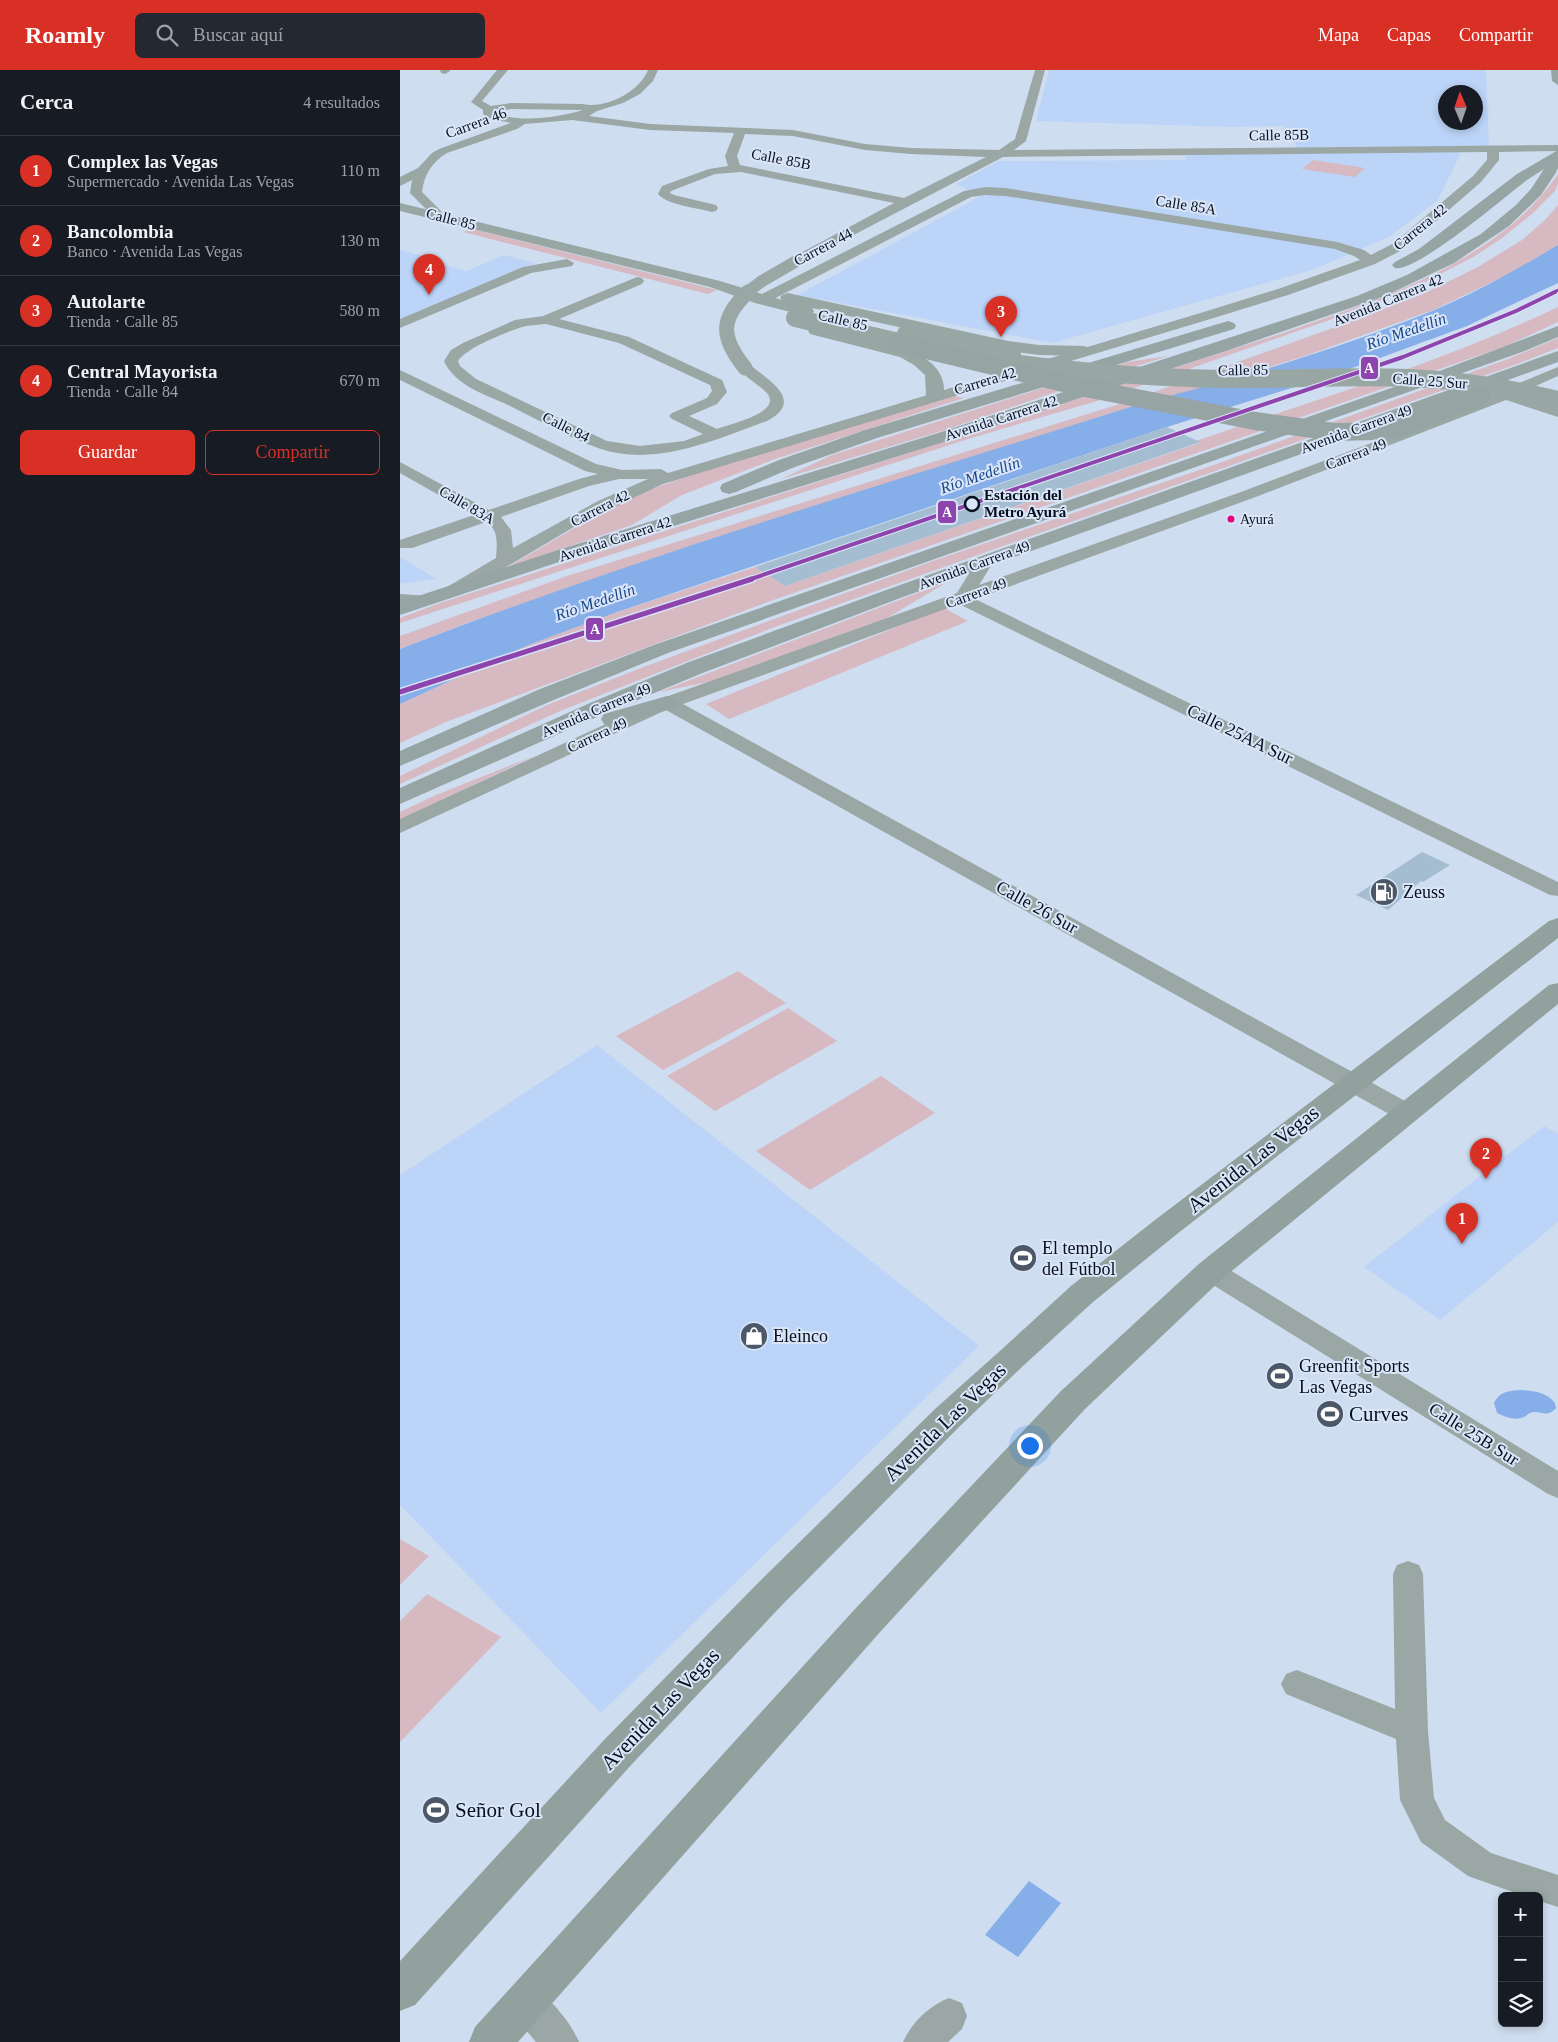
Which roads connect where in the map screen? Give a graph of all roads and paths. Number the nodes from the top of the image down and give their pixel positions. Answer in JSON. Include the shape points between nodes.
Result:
{"nodes":[{"id":1,"x":503,"y":70,"type":"edge"},
{"id":2,"x":653,"y":70,"type":"edge"},
{"id":3,"x":1040,"y":70,"type":"edge"},
{"id":4,"x":1557,"y":70,"type":"edge"},
{"id":5,"x":1558,"y":81,"type":"edge"},
{"id":6,"x":490,"y":110,"type":"junction"},
{"id":7,"x":592,"y":110,"type":"junction"},
{"id":8,"x":571,"y":117,"type":"junction"},
{"id":9,"x":606,"y":120,"type":"junction"},
{"id":10,"x":522,"y":121,"type":"junction"},
{"id":11,"x":741,"y":130,"type":"junction"},
{"id":12,"x":1558,"y":148,"type":"edge"},
{"id":13,"x":1493,"y":149,"type":"junction"},
{"id":14,"x":1001,"y":154,"type":"junction"},
{"id":15,"x":1558,"y":154,"type":"edge"},
{"id":16,"x":735,"y":168,"type":"junction"},
{"id":17,"x":422,"y":170,"type":"junction"},
{"id":18,"x":400,"y":182,"type":"edge"},
{"id":19,"x":994,"y":191,"type":"joint"},
{"id":20,"x":906,"y":202,"type":"junction"},
{"id":21,"x":400,"y":207,"type":"edge"},
{"id":22,"x":712,"y":208,"type":"dead end"},
{"id":23,"x":400,"y":221,"type":"edge"},
{"id":24,"x":1531,"y":222,"type":"dead end"},
{"id":25,"x":441,"y":224,"type":"junction"},
{"id":26,"x":1459,"y":228,"type":"junction"},
{"id":27,"x":1399,"y":246,"type":"junction"},
{"id":28,"x":1370,"y":261,"type":"junction"},
{"id":29,"x":567,"y":263,"type":"junction"},
{"id":30,"x":593,"y":270,"type":"dead end"},
{"id":31,"x":611,"y":274,"type":"dead end"},
{"id":32,"x":1380,"y":274,"type":"dead end"},
{"id":33,"x":637,"y":281,"type":"junction"},
{"id":34,"x":656,"y":286,"type":"dead end"},
{"id":35,"x":717,"y":296,"type":"junction"},
{"id":36,"x":766,"y":297,"type":"junction"},
{"id":37,"x":1307,"y":300,"type":"dead end"},
{"id":38,"x":1271,"y":312,"type":"dead end"},
{"id":39,"x":766,"y":317,"type":"dead end"},
{"id":40,"x":795,"y":317,"type":"junction"},
{"id":41,"x":546,"y":320,"type":"junction"},
{"id":42,"x":1244,"y":322,"type":"dead end"},
{"id":43,"x":400,"y":324,"type":"edge"},
{"id":44,"x":1558,"y":331,"type":"edge"},
{"id":45,"x":988,"y":342,"type":"junction"},
{"id":46,"x":902,"y":348,"type":"junction"},
{"id":47,"x":1084,"y":351,"type":"junction"},
{"id":48,"x":1558,"y":356,"type":"edge"},
{"id":49,"x":1558,"y":363,"type":"edge"},
{"id":50,"x":1296,"y":370,"type":"joint"},
{"id":51,"x":1558,"y":372,"type":"edge"},
{"id":52,"x":400,"y":374,"type":"edge"},
{"id":53,"x":1270,"y":378,"type":"joint"},
{"id":54,"x":1558,"y":389,"type":"edge"},
{"id":55,"x":1505,"y":395,"type":"junction"},
{"id":56,"x":935,"y":396,"type":"junction"},
{"id":57,"x":1558,"y":400,"type":"edge"},
{"id":58,"x":1094,"y":406,"type":"dead end"},
{"id":59,"x":1558,"y":412,"type":"edge"},
{"id":60,"x":1048,"y":420,"type":"dead end"},
{"id":61,"x":717,"y":435,"type":"junction"},
{"id":62,"x":400,"y":467,"type":"edge"},
{"id":63,"x":680,"y":474,"type":"junction"},
{"id":64,"x":622,"y":475,"type":"junction"},
{"id":65,"x":488,"y":515,"type":"junction"},
{"id":66,"x":666,"y":522,"type":"junction"},
{"id":67,"x":406,"y":544,"type":"dead end"},
{"id":68,"x":985,"y":561,"type":"junction"},
{"id":69,"x":504,"y":562,"type":"junction"},
{"id":70,"x":514,"y":588,"type":"dead end"},
{"id":71,"x":453,"y":592,"type":"junction"},
{"id":72,"x":400,"y":599,"type":"edge"},
{"id":73,"x":962,"y":599,"type":"junction"},
{"id":74,"x":425,"y":600,"type":"junction"},
{"id":75,"x":400,"y":609,"type":"edge"},
{"id":76,"x":667,"y":703,"type":"junction"},
{"id":77,"x":488,"y":757,"type":"junction"},
{"id":78,"x":400,"y":759,"type":"edge"},
{"id":79,"x":400,"y":797,"type":"edge"},
{"id":80,"x":400,"y":827,"type":"edge"},
{"id":81,"x":1558,"y":890,"type":"edge"},
{"id":82,"x":1558,"y":926,"type":"edge"},
{"id":83,"x":1558,"y":991,"type":"edge"},
{"id":84,"x":1352,"y":1082,"type":"junction"},
{"id":85,"x":1407,"y":1112,"type":"junction"},
{"id":86,"x":1212,"y":1271,"type":"junction"},
{"id":87,"x":1558,"y":1486,"type":"edge"},
{"id":88,"x":1408,"y":1574,"type":"dead end"},
{"id":89,"x":1297,"y":1684,"type":"dead end"},
{"id":90,"x":1412,"y":1732,"type":"junction"},
{"id":91,"x":1558,"y":1891,"type":"edge"},
{"id":92,"x":400,"y":1991,"type":"edge"},
{"id":93,"x":526,"y":2002,"type":"junction"},
{"id":94,"x":949,"y":2016,"type":"dead end"},
{"id":95,"x":490,"y":2042,"type":"edge"},
{"id":96,"x":560,"y":2042,"type":"edge"},
{"id":97,"x":922,"y":2042,"type":"edge"}],
"edges":[{"from":1,"to":6,"type":"street","name":"Carrera 46","via":[[476,102]]},
{"from":2,"to":7,"type":"street","via":[[644,87]]},
{"from":3,"to":14,"type":"street","name":"Carrera 44","via":[[1020,140]]},
{"from":4,"to":5,"type":"highway"},
{"from":6,"to":7,"type":"street","via":[[511,106]]},
{"from":6,"to":10,"type":"street","name":"Carrera 46","via":[[487,112],[491,116]]},
{"from":7,"to":8,"type":"street"},
{"from":7,"to":9,"type":"street","name":"Calle 85B"},
{"from":8,"to":9,"type":"street","name":"Calle 85B"},
{"from":8,"to":10,"type":"street"},
{"from":9,"to":11,"type":"street","name":"Calle 85B","via":[[650,127]]},
{"from":10,"to":17,"type":"street","name":"Carrera 46","via":[[443,151]]},
{"from":11,"to":14,"type":"street","name":"Calle 85B","via":[[793,132],[864,147]]},
{"from":11,"to":16,"type":"street","name":"Calle 85B","via":[[731,156]]},
{"from":12,"to":13,"type":"street","name":"Calle 85B"},
{"from":13,"to":14,"type":"street","name":"Calle 85B"},
{"from":13,"to":27,"type":"street","name":"Carrera 42","via":[[1493,160],[1487,168]]},
{"from":14,"to":20,"type":"street","name":"Carrera 44"},
{"from":15,"to":26,"type":"highway"},
{"from":15,"to":66,"type":"highway","name":"Avenida Carrera 42","via":[[1549,177],[1540,189],[1505,223],[1437,266],[1368,298]]},
{"from":16,"to":20,"type":"street","name":"Calle 85B"},
{"from":16,"to":22,"type":"street","via":[[713,171],[666,190],[664,194]]},
{"from":17,"to":18,"type":"street","name":"Carrera 46"},
{"from":17,"to":25,"type":"street","via":[[416,193]]},
{"from":19,"to":28,"type":"street","name":"Calle 85A","via":[[1337,246],[1350,249]]},
{"from":19,"to":36,"type":"street","name":"Carrera 44","via":[[968,194]]},
{"from":20,"to":61,"type":"street","name":"Carrera 44","bridge":true,"via":[[800,259],[738,300],[726,326],[727,339],[745,368],[771,389],[777,397],[777,404],[773,412],[762,418]]},
{"from":21,"to":25,"type":"main road","name":"Calle 85"},
{"from":23,"to":25,"type":"main road","name":"Calle 85"},
{"from":24,"to":58,"type":"highway","name":"Avenida Carrera 42","via":[[1465,267],[1396,300]]},
{"from":25,"to":29,"type":"main road","name":"Calle 85"},
{"from":25,"to":35,"type":"main road","name":"Calle 85","via":[[462,222]]},
{"from":26,"to":27,"type":"highway"},
{"from":26,"to":32,"type":"highway","via":[[1424,252]]},
{"from":27,"to":28,"type":"street","name":"Carrera 42"},
{"from":28,"to":47,"type":"street","name":"Carrera 42","via":[[1283,292]]},
{"from":29,"to":30,"type":"main road","name":"Calle 85"},
{"from":29,"to":43,"type":"street","via":[[528,270]]},
{"from":31,"to":33,"type":"main road"},
{"from":33,"to":34,"type":"main road"},
{"from":33,"to":41,"type":"street"},
{"from":35,"to":36,"type":"main road"},
{"from":35,"to":39,"type":"main road"},
{"from":35,"to":40,"type":"main road","name":"Calle 85"},
{"from":36,"to":40,"type":"main road","name":"Calle 85"},
{"from":36,"to":45,"type":"main road"},
{"from":37,"to":38,"type":"highway"},
{"from":40,"to":46,"type":"main road","name":"Calle 85","bridge":true},
{"from":40,"to":50,"type":"main road","name":"Calle 85","bridge":true,"via":[[1068,362],[1130,368]]},
{"from":41,"to":61,"type":"street","via":[[624,340],[712,379],[720,392],[712,401],[677,418]]},
{"from":41,"to":61,"type":"street","name":"Calle 84","via":[[520,323],[468,346],[456,353],[451,361],[454,368],[465,378],[603,445],[651,450],[687,445]]},
{"from":42,"to":66,"type":"highway","via":[[842,443],[750,478]]},
{"from":44,"to":78,"type":"highway","name":"Avenida Carrera 49","via":[[1443,376],[661,649]]},
{"from":45,"to":46,"type":"main road","via":[[997,350],[990,357],[977,361],[946,362]]},
{"from":45,"to":47,"type":"main road","via":[[1039,350]]},
{"from":46,"to":49,"type":"highway","bridge":true,"via":[[1254,421],[1314,430],[1359,432],[1412,424]]},
{"from":46,"to":53,"type":"main road","name":"Calle 85","bridge":true,"via":[[1062,369],[1154,377]]},
{"from":46,"to":56,"type":"main road","via":[[932,372],[937,386]]},
{"from":47,"to":56,"type":"street","name":"Carrera 42"},
{"from":48,"to":68,"type":"highway","name":"Avenida Carrera 49"},
{"from":50,"to":54,"type":"main road","name":"Calle 25 Sur","via":[[1442,370]]},
{"from":51,"to":55,"type":"street","name":"Carrera 49"},
{"from":52,"to":64,"type":"street","via":[[591,468]]},
{"from":53,"to":57,"type":"main road","name":"Calle 25 Sur","bridge":true,"via":[[1447,380]]},
{"from":55,"to":59,"type":"street"},
{"from":55,"to":73,"type":"street","name":"Carrera 49","via":[[1247,495]]},
{"from":56,"to":63,"type":"street","name":"Carrera 42"},
{"from":60,"to":70,"type":"highway","name":"Avenida Carrera 42"},
{"from":62,"to":65,"type":"street","name":"Calle 83A"},
{"from":63,"to":64,"type":"street"},
{"from":63,"to":69,"type":"street","name":"Carrera 42","via":[[593,509]]},
{"from":64,"to":65,"type":"street","name":"Carrera 42","via":[[585,482]]},
{"from":65,"to":67,"type":"street","name":"Carrera 42"},
{"from":65,"to":69,"type":"street","name":"Calle 83A","via":[[503,528]]},
{"from":66,"to":71,"type":"highway","name":"Avenida Carrera 42"},
{"from":68,"to":73,"type":"street"},
{"from":68,"to":77,"type":"highway","name":"Avenida Carrera 49","via":[[697,668]]},
{"from":69,"to":71,"type":"street","name":"Carrera 42"},
{"from":71,"to":74,"type":"highway","name":"Avenida Carrera 42"},
{"from":72,"to":74,"type":"street"},
{"from":73,"to":76,"type":"street","name":"Carrera 49"},
{"from":73,"to":81,"type":"street","name":"Calle 25AA Sur"},
{"from":74,"to":75,"type":"highway","name":"Avenida Carrera 42"},
{"from":76,"to":77,"type":"highway"},
{"from":76,"to":80,"type":"street","name":"Carrera 49"},
{"from":76,"to":84,"type":"street","name":"Calle 26 Sur"},
{"from":77,"to":79,"type":"highway","name":"Avenida Carrera 49"},
{"from":82,"to":84,"type":"main road","name":"Avenida Las Vegas"},
{"from":83,"to":85,"type":"main road"},
{"from":84,"to":85,"type":"street","name":"Calle 26 Sur"},
{"from":84,"to":92,"type":"main road","name":"Avenida Las Vegas","via":[[1082,1294],[948,1418],[770,1594],[618,1752]]},
{"from":85,"to":86,"type":"main road"},
{"from":86,"to":87,"type":"street","name":"Calle 25B Sur"},
{"from":86,"to":93,"type":"main road","via":[[1073,1400],[982,1495]]},
{"from":88,"to":90,"type":"street"},
{"from":89,"to":90,"type":"street"},
{"from":90,"to":91,"type":"street","via":[[1417,1800],[1433,1831],[1480,1865]]},
{"from":93,"to":95,"type":"main road"},
{"from":93,"to":96,"type":"street"},
{"from":94,"to":97,"type":"street"}]}
